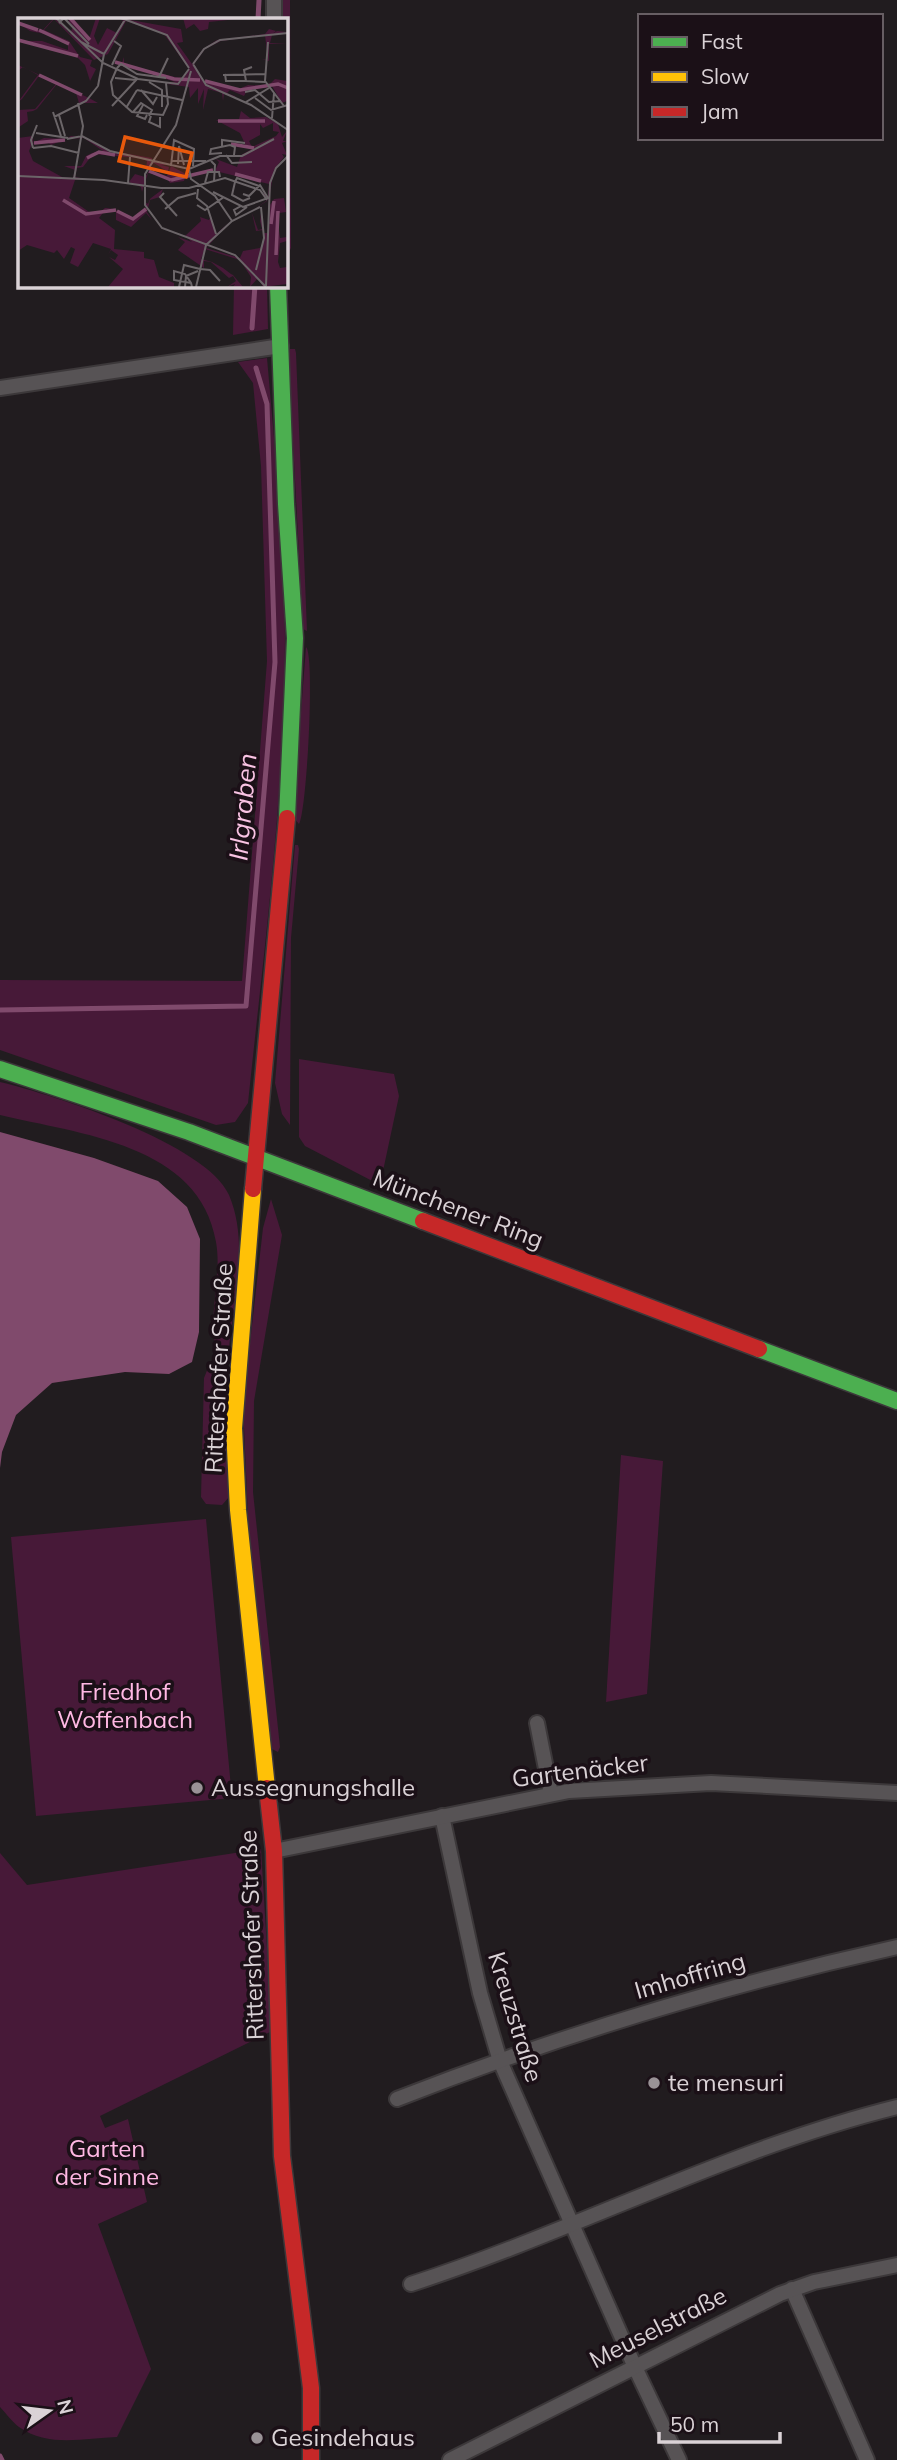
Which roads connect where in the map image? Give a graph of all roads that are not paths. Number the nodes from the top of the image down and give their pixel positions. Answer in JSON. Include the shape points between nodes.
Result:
{"nodes":[{"id":1,"x":274,"y":0,"type":"edge"},
{"id":2,"x":274,"y":18,"type":"edge"},
{"id":3,"x":278,"y":287,"type":"edge"},
{"id":4,"x":281,"y":346,"type":"junction"},
{"id":5,"x":0,"y":388,"type":"edge"},
{"id":6,"x":0,"y":1069,"type":"edge"},
{"id":7,"x":257,"y":1158,"type":"junction"},
{"id":8,"x":897,"y":1401,"type":"edge"},
{"id":9,"x":537,"y":1723,"type":"dead end"},
{"id":10,"x":897,"y":1793,"type":"edge"},
{"id":11,"x":551,"y":1794,"type":"junction"},
{"id":12,"x":442,"y":1816,"type":"junction"},
{"id":13,"x":274,"y":1851,"type":"junction"},
{"id":14,"x":897,"y":1947,"type":"edge"},
{"id":15,"x":500,"y":2061,"type":"junction"},
{"id":16,"x":397,"y":2099,"type":"dead end"},
{"id":17,"x":897,"y":2107,"type":"edge"},
{"id":18,"x":570,"y":2222,"type":"junction"},
{"id":19,"x":897,"y":2265,"type":"edge"},
{"id":20,"x":411,"y":2284,"type":"dead end"},
{"id":21,"x":792,"y":2289,"type":"junction"},
{"id":22,"x":634,"y":2365,"type":"junction"},
{"id":23,"x":311,"y":2460,"type":"edge"},
{"id":24,"x":450,"y":2460,"type":"edge"},
{"id":25,"x":680,"y":2460,"type":"edge"},
{"id":26,"x":867,"y":2460,"type":"edge"}],
"edges":[{"from":1,"to":2,"type":"street"},
{"from":3,"to":4,"type":"street","name":"Rittershofer Straße"},
{"from":4,"to":5,"type":"street"},
{"from":4,"to":7,"type":"street","name":"Rittershofer Straße","via":[[295,638],[286,835]]},
{"from":6,"to":7,"type":"street","name":"Münchener Ring","via":[[118,1106]]},
{"from":7,"to":8,"type":"street","name":"Münchener Ring"},
{"from":7,"to":13,"type":"street","name":"Rittershofer Straße","via":[[234,1428],[238,1510]]},
{"from":9,"to":11,"type":"street"},
{"from":10,"to":11,"type":"street","name":"Gartenäcker","via":[[711,1783]]},
{"from":11,"to":12,"type":"street","name":"Gartenäcker"},
{"from":12,"to":13,"type":"street","name":"Gartenäcker"},
{"from":12,"to":15,"type":"street","name":"Kreuzstraße","via":[[480,1993]]},
{"from":13,"to":23,"type":"street","name":"Rittershofer Straße","via":[[282,2156],[311,2388]]},
{"from":14,"to":15,"type":"street","name":"Imhoffring","via":[[695,1997]]},
{"from":15,"to":16,"type":"street","name":"Imhoffring"},
{"from":15,"to":18,"type":"street","name":"Kreuzstraße"},
{"from":17,"to":18,"type":"street","via":[[749,2152]]},
{"from":18,"to":20,"type":"street"},
{"from":18,"to":22,"type":"street","name":"Kreuzstraße"},
{"from":19,"to":21,"type":"street","name":"Meuselstraße"},
{"from":21,"to":22,"type":"street","name":"Meuselstraße"},
{"from":21,"to":26,"type":"street"},
{"from":22,"to":24,"type":"street","name":"Meuselstraße"},
{"from":22,"to":25,"type":"street","name":"Kreuzstraße"}]}
